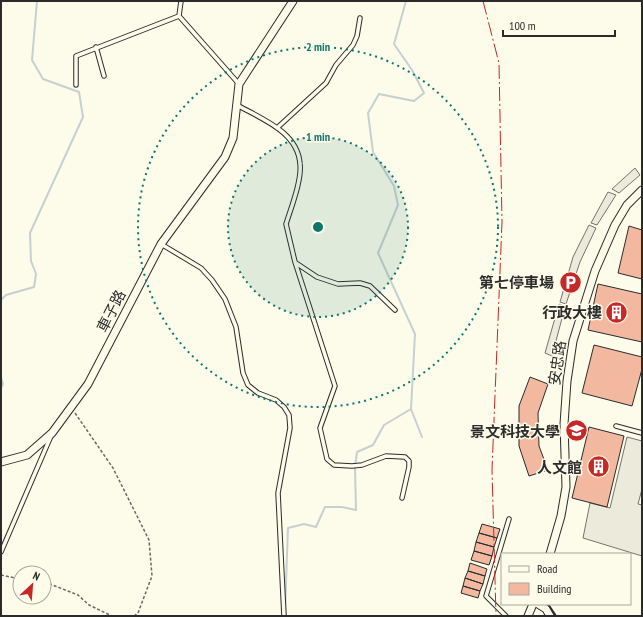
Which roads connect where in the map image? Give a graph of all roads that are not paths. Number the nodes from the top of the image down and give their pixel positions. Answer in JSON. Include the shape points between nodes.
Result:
{"nodes":[{"id":1,"x":181,"y":1,"type":"edge"},
{"id":2,"x":293,"y":1,"type":"edge"},
{"id":3,"x":179,"y":16,"type":"junction"},
{"id":4,"x":360,"y":18,"type":"dead end"},
{"id":5,"x":96,"y":47,"type":"junction"},
{"id":6,"x":104,"y":76,"type":"dead end"},
{"id":7,"x":240,"y":84,"type":"junction"},
{"id":8,"x":76,"y":85,"type":"dead end"},
{"id":9,"x":237,"y":105,"type":"junction"},
{"id":10,"x":277,"y":128,"type":"junction"},
{"id":11,"x":642,"y":190,"type":"edge"},
{"id":12,"x":161,"y":244,"type":"junction"},
{"id":13,"x":295,"y":262,"type":"junction"},
{"id":14,"x":395,"y":310,"type":"dead end"},
{"id":15,"x":616,"y":426,"type":"dead end"},
{"id":16,"x":52,"y":433,"type":"junction"},
{"id":17,"x":642,"y":433,"type":"edge"},
{"id":18,"x":1,"y":462,"type":"edge"},
{"id":19,"x":402,"y":498,"type":"dead end"},
{"id":20,"x":509,"y":520,"type":"dead end"},
{"id":21,"x":1,"y":552,"type":"edge"},
{"id":22,"x":550,"y":553,"type":"edge"},
{"id":23,"x":533,"y":605,"type":"edge"},
{"id":24,"x":540,"y":605,"type":"edge"},
{"id":25,"x":284,"y":616,"type":"edge"},
{"id":26,"x":506,"y":616,"type":"edge"},
{"id":27,"x":528,"y":616,"type":"edge"},
{"id":28,"x":550,"y":616,"type":"edge"}],
"edges":[{"from":1,"to":3,"type":"lane"},
{"from":2,"to":7,"type":"street","name":"車子路"},
{"from":3,"to":5,"type":"lane"},
{"from":3,"to":7,"type":"lane"},
{"from":4,"to":10,"type":"lane","via":[[353,45],[336,65],[326,83]]},
{"from":5,"to":6,"type":"lane"},
{"from":5,"to":8,"type":"lane","via":[[76,56]]},
{"from":7,"to":9,"type":"street","name":"車子路"},
{"from":9,"to":10,"type":"lane"},
{"from":9,"to":12,"type":"street","name":"車子路","via":[[233,138],[225,157]]},
{"from":10,"to":13,"type":"lane","via":[[294,143],[301,165],[286,224]]},
{"from":11,"to":22,"type":"street","name":"安忠路","via":[[627,205],[615,225],[595,271],[573,341],[564,424],[565,492]]},
{"from":12,"to":16,"type":"street","name":"車子路","via":[[88,384]]},
{"from":12,"to":25,"type":"lane","via":[[202,268],[212,280],[226,299],[236,327],[243,373],[248,385],[258,393],[276,400],[289,415],[290,428],[278,493]]},
{"from":13,"to":14,"type":"lane","via":[[318,277],[338,284],[360,283],[370,286]]},
{"from":13,"to":19,"type":"lane","via":[[335,386],[320,428],[327,459],[334,465],[352,466],[386,456],[405,457],[409,461],[409,466]]},
{"from":15,"to":17,"type":"lane"},
{"from":16,"to":18,"type":"street","via":[[27,455]]},
{"from":16,"to":21,"type":"lane","name":"車子路"},
{"from":20,"to":26,"type":"lane","via":[[486,596]]},
{"from":23,"to":27,"type":"street"},
{"from":24,"to":28,"type":"street"}]}
